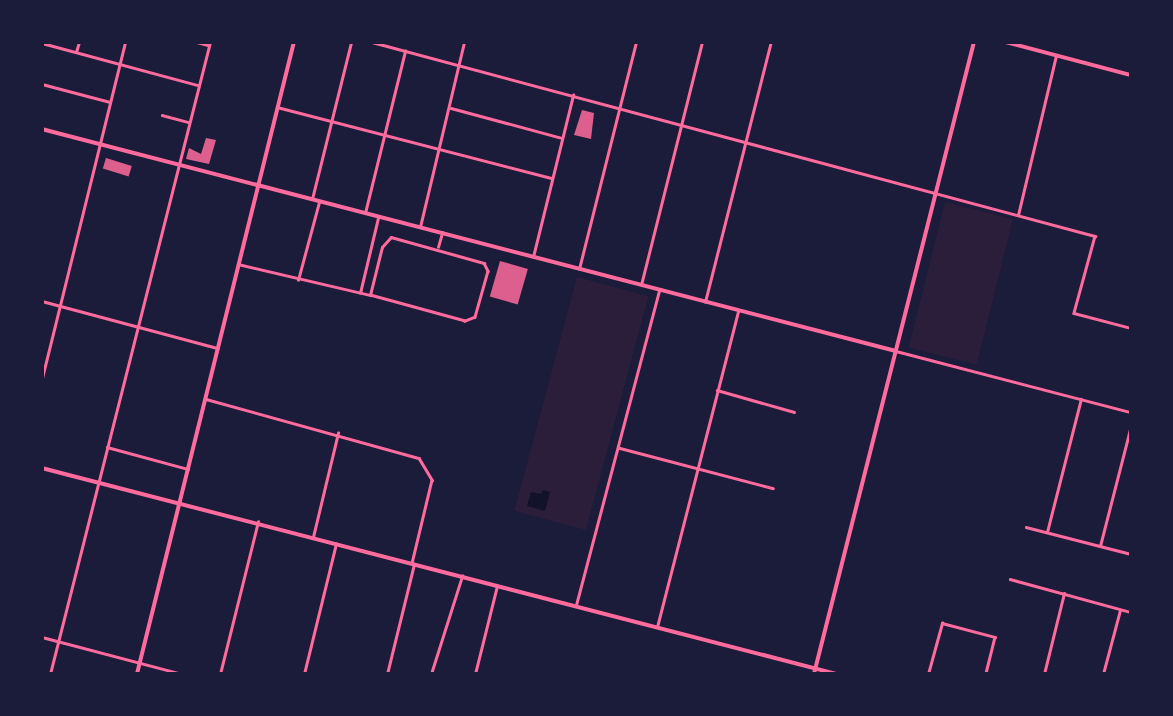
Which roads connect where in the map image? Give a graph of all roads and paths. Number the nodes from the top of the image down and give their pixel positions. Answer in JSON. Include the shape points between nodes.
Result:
{"nodes":[{"id":1,"x":79,"y":42,"type":"edge"},
{"id":2,"x":125,"y":42,"type":"edge"},
{"id":3,"x":197,"y":42,"type":"edge"},
{"id":4,"x":294,"y":42,"type":"edge"},
{"id":5,"x":351,"y":42,"type":"edge"},
{"id":6,"x":372,"y":42,"type":"edge"},
{"id":7,"x":464,"y":42,"type":"edge"},
{"id":8,"x":636,"y":42,"type":"edge"},
{"id":9,"x":702,"y":42,"type":"edge"},
{"id":10,"x":771,"y":42,"type":"edge"},
{"id":11,"x":974,"y":42,"type":"edge"},
{"id":12,"x":1006,"y":42,"type":"edge"},
{"id":13,"x":42,"y":43,"type":"edge"},
{"id":14,"x":209,"y":44,"type":"edge"},
{"id":15,"x":405,"y":51,"type":"junction"},
{"id":16,"x":76,"y":52,"type":"junction"},
{"id":17,"x":1056,"y":55,"type":"junction"},
{"id":18,"x":120,"y":64,"type":"junction"},
{"id":19,"x":459,"y":65,"type":"junction"},
{"id":20,"x":1131,"y":75,"type":"edge"},
{"id":21,"x":42,"y":85,"type":"edge"},
{"id":22,"x":199,"y":85,"type":"junction"},
{"id":23,"x":573,"y":95,"type":"junction"},
{"id":24,"x":110,"y":102,"type":"junction"},
{"id":25,"x":277,"y":107,"type":"junction"},
{"id":26,"x":451,"y":108,"type":"junction"},
{"id":27,"x":620,"y":108,"type":"junction"},
{"id":28,"x":162,"y":115,"type":"dead end"},
{"id":29,"x":332,"y":119,"type":"junction"},
{"id":30,"x":189,"y":122,"type":"junction"},
{"id":31,"x":682,"y":125,"type":"junction"},
{"id":32,"x":42,"y":129,"type":"edge"},
{"id":33,"x":385,"y":133,"type":"junction"},
{"id":34,"x":562,"y":138,"type":"junction"},
{"id":35,"x":745,"y":143,"type":"junction"},
{"id":36,"x":100,"y":144,"type":"junction"},
{"id":37,"x":441,"y":149,"type":"junction"},
{"id":38,"x":177,"y":164,"type":"junction"},
{"id":39,"x":552,"y":178,"type":"junction"},
{"id":40,"x":258,"y":185,"type":"junction"},
{"id":41,"x":936,"y":194,"type":"junction"},
{"id":42,"x":312,"y":199,"type":"junction"},
{"id":43,"x":319,"y":201,"type":"junction"},
{"id":44,"x":365,"y":213,"type":"junction"},
{"id":45,"x":1018,"y":215,"type":"junction"},
{"id":46,"x":379,"y":217,"type":"junction"},
{"id":47,"x":420,"y":228,"type":"junction"},
{"id":48,"x":442,"y":233,"type":"junction"},
{"id":49,"x":438,"y":247,"type":"junction"},
{"id":50,"x":533,"y":257,"type":"junction"},
{"id":51,"x":238,"y":264,"type":"junction"},
{"id":52,"x":579,"y":269,"type":"junction"},
{"id":53,"x":298,"y":280,"type":"junction"},
{"id":54,"x":641,"y":285,"type":"junction"},
{"id":55,"x":659,"y":290,"type":"junction"},
{"id":56,"x":360,"y":293,"type":"junction"},
{"id":57,"x":370,"y":295,"type":"junction"},
{"id":58,"x":42,"y":301,"type":"edge"},
{"id":59,"x":705,"y":302,"type":"junction"},
{"id":60,"x":59,"y":306,"type":"junction"},
{"id":61,"x":738,"y":311,"type":"junction"},
{"id":62,"x":137,"y":326,"type":"junction"},
{"id":63,"x":1131,"y":328,"type":"edge"},
{"id":64,"x":218,"y":348,"type":"junction"},
{"id":65,"x":896,"y":351,"type":"junction"},
{"id":66,"x":42,"y":378,"type":"edge"},
{"id":67,"x":717,"y":390,"type":"junction"},
{"id":68,"x":206,"y":398,"type":"junction"},
{"id":69,"x":1081,"y":399,"type":"junction"},
{"id":70,"x":794,"y":412,"type":"dead end"},
{"id":71,"x":1131,"y":412,"type":"edge"},
{"id":72,"x":1131,"y":425,"type":"edge"},
{"id":73,"x":338,"y":433,"type":"junction"},
{"id":74,"x":107,"y":447,"type":"junction"},
{"id":75,"x":620,"y":448,"type":"junction"},
{"id":76,"x":42,"y":468,"type":"edge"},
{"id":77,"x":188,"y":469,"type":"junction"},
{"id":78,"x":697,"y":469,"type":"junction"},
{"id":79,"x":99,"y":482,"type":"junction"},
{"id":80,"x":774,"y":488,"type":"dead end"},
{"id":81,"x":180,"y":502,"type":"junction"},
{"id":82,"x":258,"y":522,"type":"junction"},
{"id":83,"x":1027,"y":527,"type":"dead end"},
{"id":84,"x":1047,"y":532,"type":"junction"},
{"id":85,"x":313,"y":537,"type":"junction"},
{"id":86,"x":336,"y":544,"type":"junction"},
{"id":87,"x":1100,"y":546,"type":"junction"},
{"id":88,"x":1131,"y":554,"type":"edge"},
{"id":89,"x":413,"y":564,"type":"junction"},
{"id":90,"x":462,"y":576,"type":"junction"},
{"id":91,"x":1010,"y":579,"type":"dead end"},
{"id":92,"x":497,"y":586,"type":"junction"},
{"id":93,"x":1064,"y":593,"type":"junction"},
{"id":94,"x":576,"y":605,"type":"junction"},
{"id":95,"x":1120,"y":609,"type":"junction"},
{"id":96,"x":1131,"y":612,"type":"edge"},
{"id":97,"x":657,"y":627,"type":"junction"},
{"id":98,"x":42,"y":636,"type":"edge"},
{"id":99,"x":58,"y":640,"type":"junction"},
{"id":100,"x":139,"y":663,"type":"junction"},
{"id":101,"x":815,"y":671,"type":"edge"},
{"id":102,"x":50,"y":674,"type":"edge"},
{"id":103,"x":136,"y":674,"type":"edge"},
{"id":104,"x":182,"y":674,"type":"edge"},
{"id":105,"x":220,"y":674,"type":"edge"},
{"id":106,"x":304,"y":674,"type":"edge"},
{"id":107,"x":387,"y":674,"type":"edge"},
{"id":108,"x":431,"y":674,"type":"edge"},
{"id":109,"x":475,"y":674,"type":"edge"},
{"id":110,"x":837,"y":674,"type":"edge"},
{"id":111,"x":928,"y":674,"type":"edge"},
{"id":112,"x":986,"y":674,"type":"edge"},
{"id":113,"x":1044,"y":674,"type":"edge"},
{"id":114,"x":1102,"y":674,"type":"edge"}],
"edges":[{"from":1,"to":16,"type":"street"},
{"from":2,"to":18,"type":"street"},
{"from":3,"to":14,"type":"street"},
{"from":4,"to":25,"type":"street"},
{"from":5,"to":29,"type":"street"},
{"from":6,"to":15,"type":"street"},
{"from":7,"to":19,"type":"street"},
{"from":8,"to":27,"type":"street"},
{"from":9,"to":31,"type":"street"},
{"from":10,"to":35,"type":"street"},
{"from":11,"to":41,"type":"street"},
{"from":12,"to":17,"type":"street"},
{"from":13,"to":16,"type":"street"},
{"from":14,"to":22,"type":"street"},
{"from":15,"to":19,"type":"street"},
{"from":15,"to":33,"type":"street"},
{"from":16,"to":18,"type":"street"},
{"from":17,"to":20,"type":"street"},
{"from":17,"to":45,"type":"street"},
{"from":18,"to":22,"type":"street"},
{"from":18,"to":24,"type":"street"},
{"from":19,"to":23,"type":"street"},
{"from":19,"to":26,"type":"street"},
{"from":21,"to":24,"type":"street"},
{"from":22,"to":30,"type":"street"},
{"from":23,"to":27,"type":"street"},
{"from":23,"to":34,"type":"street"},
{"from":24,"to":36,"type":"street"},
{"from":25,"to":29,"type":"street"},
{"from":25,"to":40,"type":"street"},
{"from":26,"to":34,"type":"street"},
{"from":26,"to":37,"type":"street"},
{"from":27,"to":31,"type":"street"},
{"from":27,"to":52,"type":"street"},
{"from":28,"to":30,"type":"street"},
{"from":29,"to":33,"type":"street"},
{"from":29,"to":42,"type":"street"},
{"from":30,"to":38,"type":"street"},
{"from":31,"to":35,"type":"street"},
{"from":31,"to":54,"type":"street"},
{"from":32,"to":36,"type":"street"},
{"from":33,"to":37,"type":"street"},
{"from":33,"to":44,"type":"street"},
{"from":34,"to":39,"type":"street"},
{"from":35,"to":41,"type":"street"},
{"from":35,"to":59,"type":"street"},
{"from":36,"to":38,"type":"street"},
{"from":36,"to":60,"type":"street"},
{"from":37,"to":39,"type":"street"},
{"from":37,"to":47,"type":"street"},
{"from":38,"to":40,"type":"street"},
{"from":38,"to":62,"type":"street"},
{"from":39,"to":50,"type":"street"},
{"from":40,"to":42,"type":"street"},
{"from":40,"to":51,"type":"street"},
{"from":41,"to":45,"type":"street"},
{"from":41,"to":65,"type":"street"},
{"from":42,"to":43,"type":"street"},
{"from":43,"to":44,"type":"street"},
{"from":43,"to":53,"type":"street"},
{"from":44,"to":46,"type":"street"},
{"from":45,"to":63,"type":"street","via":[[1095,236],[1074,313]]},
{"from":46,"to":47,"type":"street"},
{"from":46,"to":56,"type":"street"},
{"from":47,"to":48,"type":"street"},
{"from":48,"to":49,"type":"street"},
{"from":48,"to":50,"type":"street"},
{"from":49,"to":57,"type":"street","via":[[391,237],[382,247]]},
{"from":49,"to":57,"type":"street","via":[[484,263],[488,271],[475,317],[465,321]]},
{"from":50,"to":52,"type":"street"},
{"from":51,"to":53,"type":"street"},
{"from":51,"to":64,"type":"street"},
{"from":52,"to":54,"type":"street"},
{"from":53,"to":56,"type":"street"},
{"from":54,"to":55,"type":"street"},
{"from":55,"to":59,"type":"street"},
{"from":55,"to":75,"type":"street"},
{"from":56,"to":57,"type":"street"},
{"from":58,"to":60,"type":"street"},
{"from":59,"to":61,"type":"street"},
{"from":60,"to":62,"type":"street"},
{"from":60,"to":66,"type":"street"},
{"from":61,"to":65,"type":"street"},
{"from":61,"to":67,"type":"street"},
{"from":62,"to":64,"type":"street"},
{"from":62,"to":74,"type":"street"},
{"from":64,"to":68,"type":"street"},
{"from":65,"to":69,"type":"street"},
{"from":65,"to":101,"type":"street"},
{"from":67,"to":70,"type":"street"},
{"from":67,"to":78,"type":"street"},
{"from":68,"to":73,"type":"street"},
{"from":68,"to":77,"type":"street"},
{"from":69,"to":71,"type":"street"},
{"from":69,"to":84,"type":"street"},
{"from":72,"to":87,"type":"street"},
{"from":73,"to":85,"type":"street"},
{"from":73,"to":89,"type":"street","via":[[408,452],[428,467],[432,480]]},
{"from":74,"to":77,"type":"street"},
{"from":74,"to":79,"type":"street"},
{"from":75,"to":78,"type":"street"},
{"from":75,"to":94,"type":"street"},
{"from":76,"to":79,"type":"street"},
{"from":77,"to":81,"type":"street"},
{"from":78,"to":80,"type":"street"},
{"from":78,"to":97,"type":"street"},
{"from":79,"to":81,"type":"street"},
{"from":79,"to":99,"type":"street"},
{"from":81,"to":82,"type":"street"},
{"from":81,"to":100,"type":"street"},
{"from":82,"to":85,"type":"street"},
{"from":82,"to":105,"type":"street"},
{"from":83,"to":84,"type":"street"},
{"from":84,"to":87,"type":"street"},
{"from":85,"to":86,"type":"street"},
{"from":86,"to":89,"type":"street"},
{"from":86,"to":106,"type":"street"},
{"from":87,"to":88,"type":"street"},
{"from":89,"to":90,"type":"street"},
{"from":89,"to":107,"type":"street"},
{"from":90,"to":92,"type":"street"},
{"from":90,"to":108,"type":"street"},
{"from":91,"to":93,"type":"street"},
{"from":92,"to":94,"type":"street"},
{"from":92,"to":109,"type":"street"},
{"from":93,"to":95,"type":"street"},
{"from":93,"to":113,"type":"street"},
{"from":94,"to":97,"type":"street"},
{"from":95,"to":96,"type":"street"},
{"from":95,"to":114,"type":"street"},
{"from":97,"to":101,"type":"street"},
{"from":98,"to":99,"type":"street"},
{"from":99,"to":100,"type":"street"},
{"from":99,"to":102,"type":"street"},
{"from":100,"to":103,"type":"street"},
{"from":100,"to":104,"type":"street"},
{"from":101,"to":110,"type":"street"},
{"from":111,"to":112,"type":"street","via":[[942,623],[995,637]]}]}
